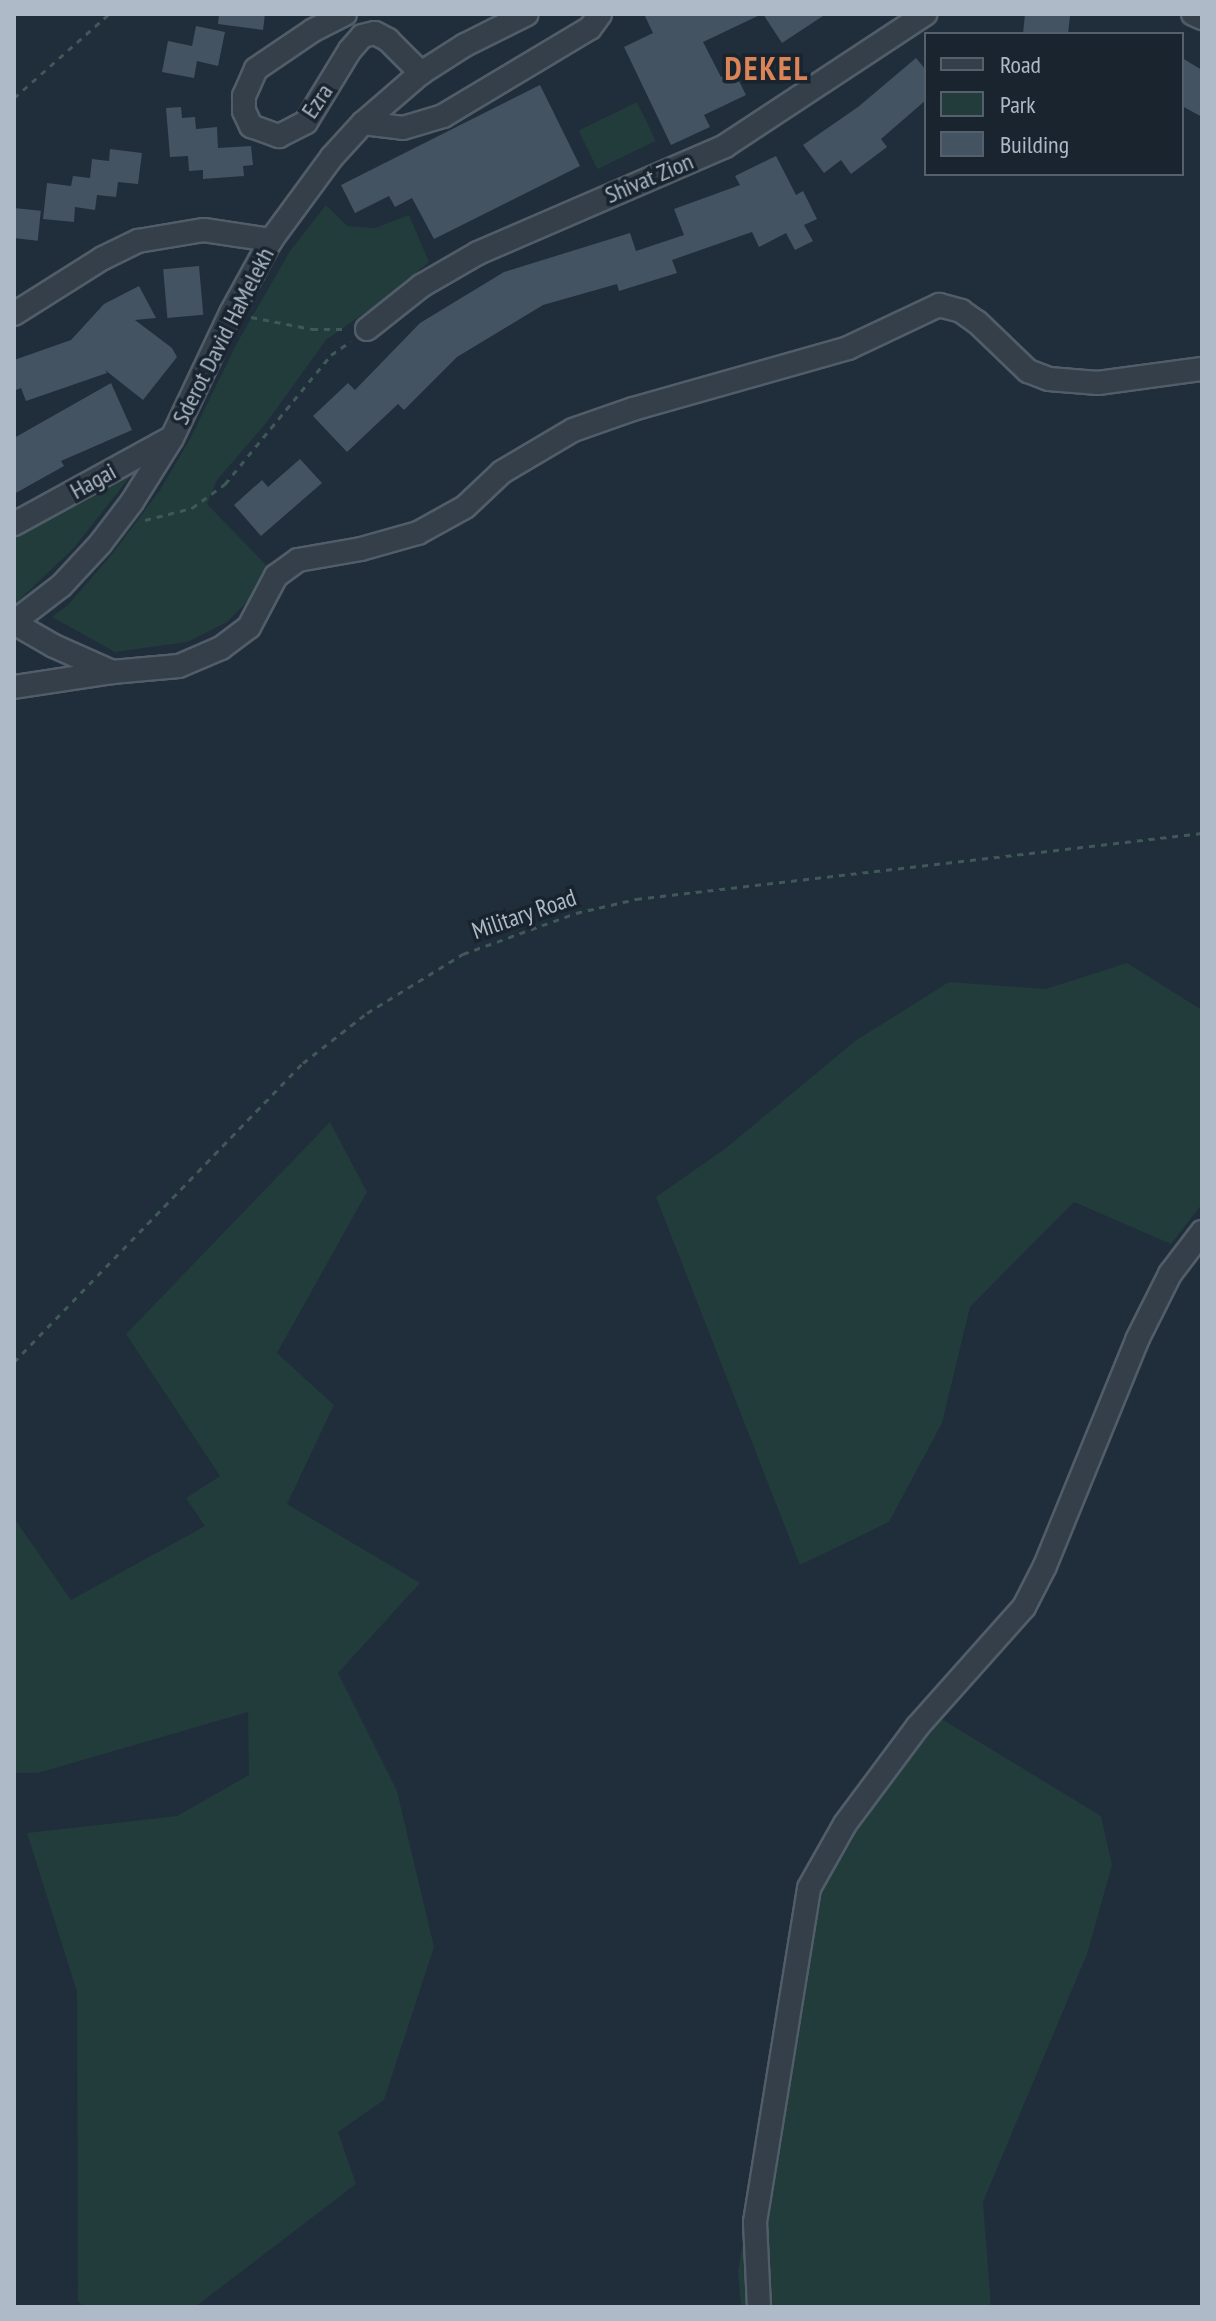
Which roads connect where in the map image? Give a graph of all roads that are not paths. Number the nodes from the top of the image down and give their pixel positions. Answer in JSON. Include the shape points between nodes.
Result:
{"nodes":[{"id":1,"x":345,"y":14,"type":"edge"},
{"id":2,"x":527,"y":14,"type":"edge"},
{"id":3,"x":600,"y":14,"type":"edge"},
{"id":4,"x":925,"y":14,"type":"edge"},
{"id":5,"x":1193,"y":14,"type":"edge"},
{"id":6,"x":1202,"y":18,"type":"edge"},
{"id":7,"x":421,"y":73,"type":"junction"},
{"id":8,"x":363,"y":123,"type":"junction"},
{"id":9,"x":271,"y":240,"type":"junction"},
{"id":10,"x":14,"y":314,"type":"edge"},
{"id":11,"x":367,"y":329,"type":"road end"},
{"id":12,"x":1202,"y":369,"type":"edge"},
{"id":13,"x":172,"y":438,"type":"junction"},
{"id":14,"x":14,"y":524,"type":"edge"},
{"id":15,"x":14,"y":622,"type":"edge"},
{"id":16,"x":112,"y":672,"type":"junction"},
{"id":17,"x":14,"y":687,"type":"edge"},
{"id":18,"x":1202,"y":1232,"type":"edge"},
{"id":19,"x":759,"y":2307,"type":"edge"}],
"edges":[{"from":1,"to":7,"type":"street","name":"Ezra","via":[[256,69],[244,96],[251,126],[279,136],[306,122],[362,36],[375,33],[388,40]]},
{"from":2,"to":7,"type":"street","name":"Sderot David HaMelekh"},
{"from":3,"to":8,"type":"street","via":[[590,28],[443,116],[403,128]]},
{"from":4,"to":11,"type":"street","name":"Shivat Zion","via":[[725,146],[478,253],[421,286]]},
{"from":5,"to":6,"type":"street"},
{"from":7,"to":8,"type":"street","name":"Sderot David HaMelekh"},
{"from":8,"to":9,"type":"street","name":"Sderot David HaMelekh"},
{"from":9,"to":10,"type":"street","via":[[204,230],[138,241]]},
{"from":9,"to":13,"type":"street","name":"Sderot David HaMelekh"},
{"from":12,"to":16,"type":"street","via":[[1098,383],[1049,379],[1028,371],[961,311],[939,305],[848,348],[573,430],[502,472],[465,507],[418,533],[298,560],[276,576],[249,627],[221,648],[179,666]]},
{"from":13,"to":14,"type":"street","name":"Hagai"},
{"from":13,"to":15,"type":"street","name":"Sderot David HaMelekh","via":[[116,524],[61,586]]},
{"from":15,"to":16,"type":"street"},
{"from":16,"to":17,"type":"street"},
{"from":18,"to":19,"type":"street","via":[[1170,1274],[1137,1340],[1024,1607],[918,1726],[845,1824],[809,1888],[755,2222]]}]}
